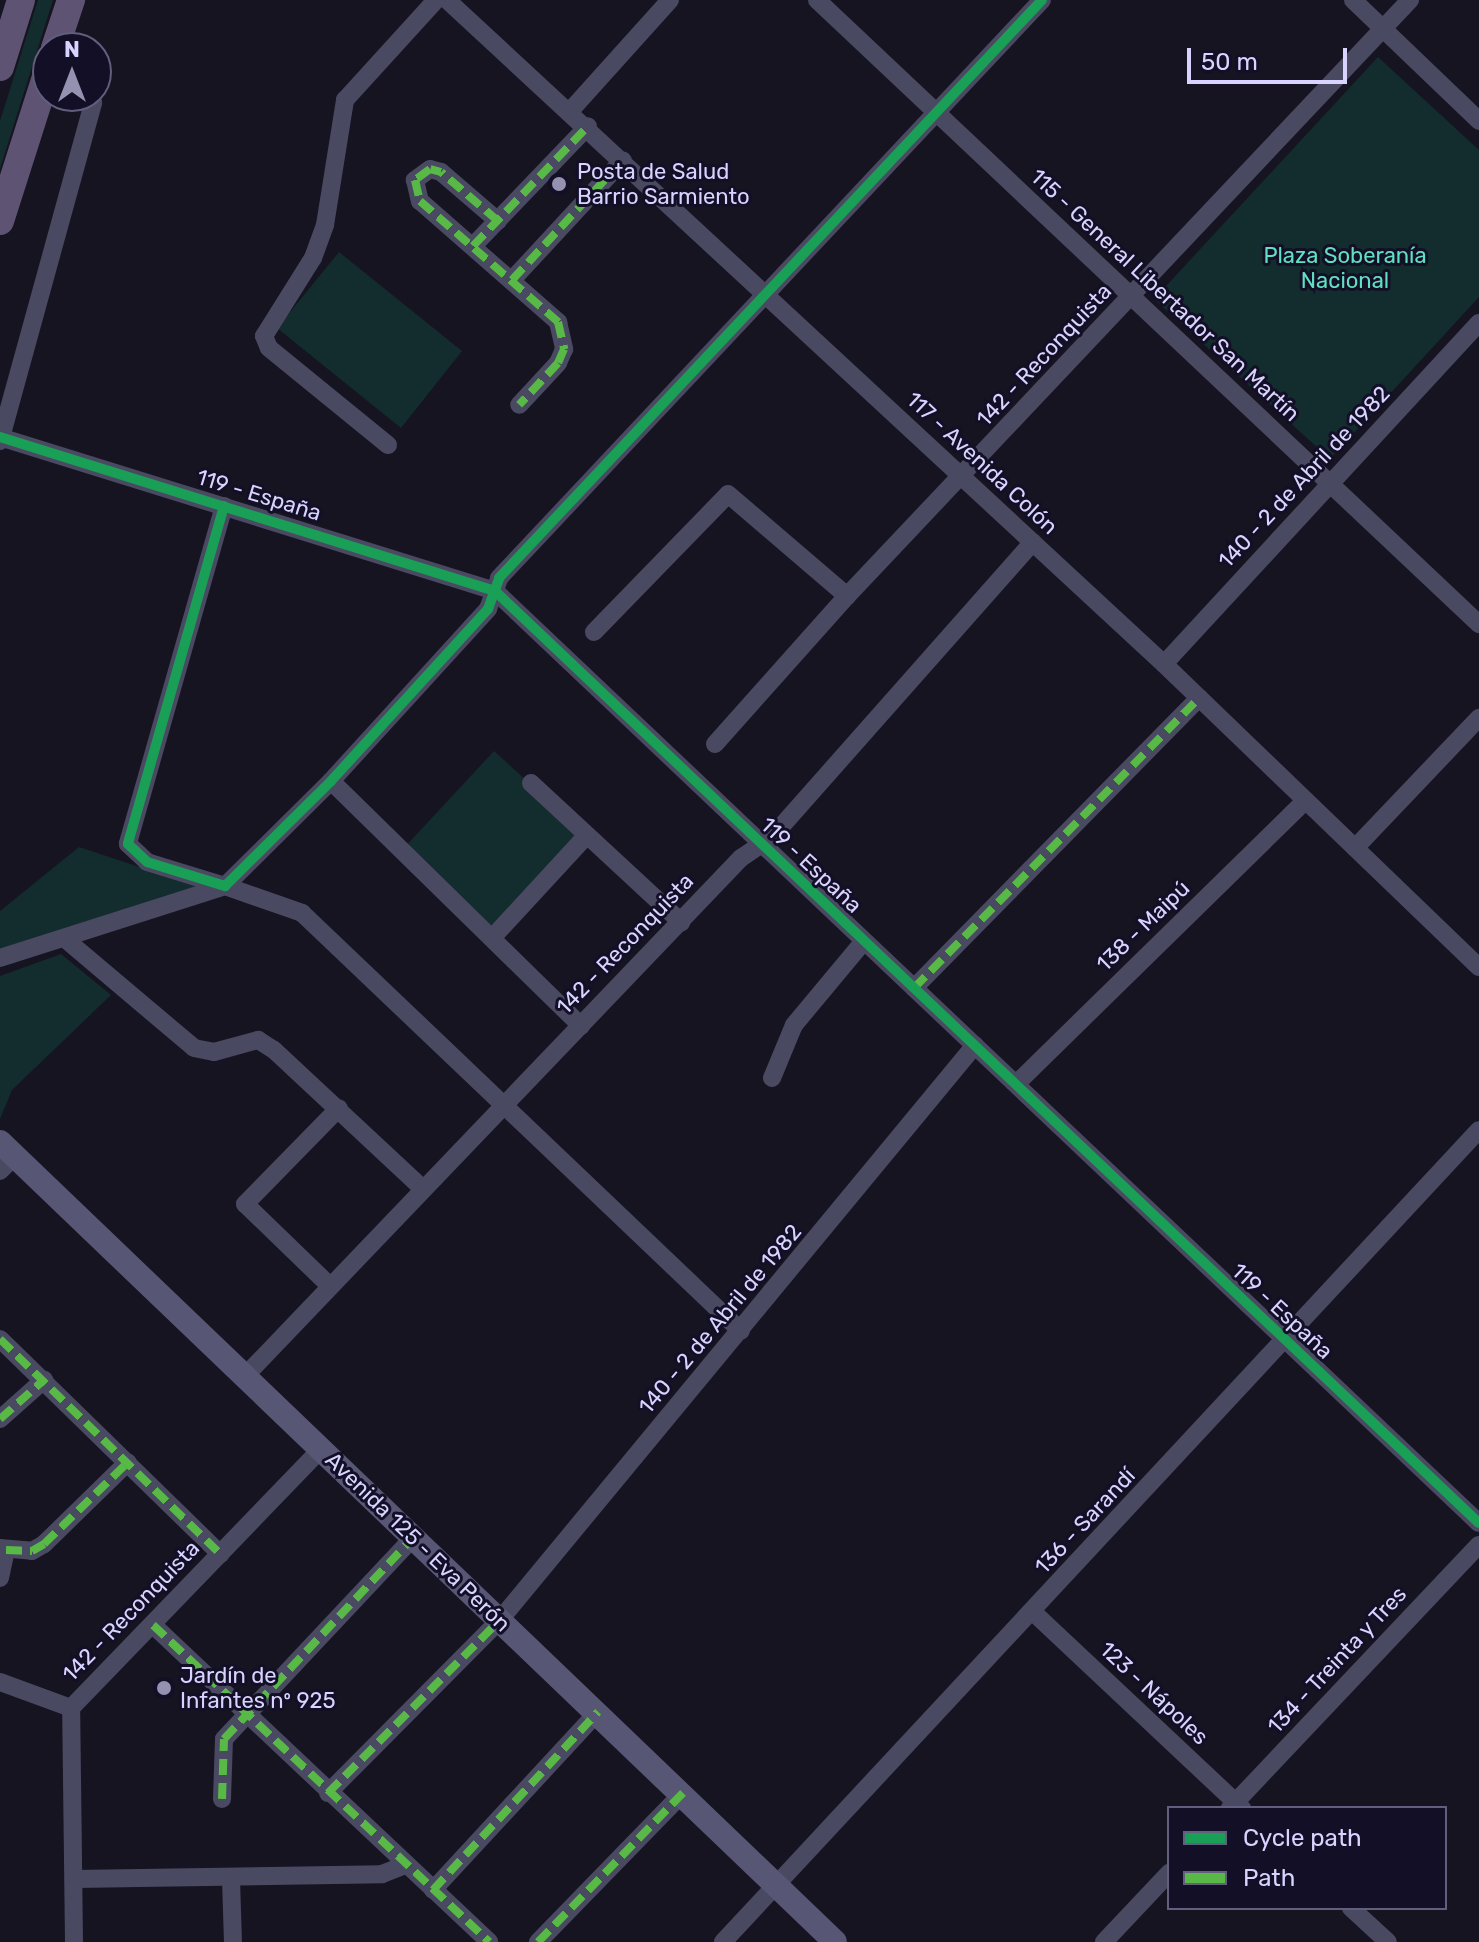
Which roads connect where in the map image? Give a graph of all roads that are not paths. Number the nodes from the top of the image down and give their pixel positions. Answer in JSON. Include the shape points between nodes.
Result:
{"nodes":[{"id":1,"x":21,"y":0,"type":"edge"},
{"id":2,"x":71,"y":0,"type":"edge"},
{"id":3,"x":436,"y":0,"type":"edge"},
{"id":4,"x":447,"y":0,"type":"edge"},
{"id":5,"x":670,"y":0,"type":"edge"},
{"id":6,"x":817,"y":0,"type":"edge"},
{"id":7,"x":1042,"y":0,"type":"edge"},
{"id":8,"x":1353,"y":0,"type":"edge"},
{"id":9,"x":1410,"y":0,"type":"edge"},
{"id":10,"x":1383,"y":28,"type":"junction"},
{"id":11,"x":6,"y":29,"type":"edge"},
{"id":12,"x":60,"y":32,"type":"edge"},
{"id":13,"x":0,"y":67,"type":"edge"},
{"id":14,"x":571,"y":110,"type":"junction"},
{"id":15,"x":36,"y":112,"type":"edge"},
{"id":16,"x":91,"y":112,"type":"edge"},
{"id":17,"x":937,"y":113,"type":"junction"},
{"id":18,"x":1479,"y":121,"type":"edge"},
{"id":19,"x":588,"y":126,"type":"junction"},
{"id":20,"x":623,"y":160,"type":"junction"},
{"id":21,"x":0,"y":221,"type":"edge"},
{"id":22,"x":498,"y":221,"type":"junction"},
{"id":23,"x":473,"y":246,"type":"junction"},
{"id":24,"x":512,"y":280,"type":"junction"},
{"id":25,"x":767,"y":295,"type":"junction"},
{"id":26,"x":1133,"y":296,"type":"junction"},
{"id":27,"x":1479,"y":323,"type":"edge"},
{"id":28,"x":519,"y":405,"type":"dead end"},
{"id":29,"x":0,"y":438,"type":"edge"},
{"id":30,"x":388,"y":445,"type":"dead end"},
{"id":31,"x":963,"y":477,"type":"junction"},
{"id":32,"x":1330,"y":485,"type":"junction"},
{"id":33,"x":224,"y":506,"type":"junction"},
{"id":34,"x":1033,"y":542,"type":"junction"},
{"id":35,"x":495,"y":591,"type":"junction"},
{"id":36,"x":847,"y":596,"type":"junction"},
{"id":37,"x":1479,"y":624,"type":"edge"},
{"id":38,"x":594,"y":632,"type":"dead end"},
{"id":39,"x":1164,"y":664,"type":"junction"},
{"id":40,"x":1199,"y":698,"type":"junction"},
{"id":41,"x":1479,"y":718,"type":"edge"},
{"id":42,"x":715,"y":744,"type":"dead end"},
{"id":43,"x":331,"y":781,"type":"junction"},
{"id":44,"x":531,"y":783,"type":"dead end"},
{"id":45,"x":1304,"y":802,"type":"junction"},
{"id":46,"x":587,"y":835,"type":"junction"},
{"id":47,"x":760,"y":845,"type":"junction"},
{"id":48,"x":1355,"y":848,"type":"junction"},
{"id":49,"x":225,"y":886,"type":"junction"},
{"id":50,"x":681,"y":922,"type":"junction"},
{"id":51,"x":64,"y":938,"type":"junction"},
{"id":52,"x":492,"y":938,"type":"junction"},
{"id":53,"x":864,"y":941,"type":"junction"},
{"id":54,"x":0,"y":958,"type":"edge"},
{"id":55,"x":1479,"y":967,"type":"edge"},
{"id":56,"x":914,"y":988,"type":"junction"},
{"id":57,"x":581,"y":1026,"type":"junction"},
{"id":58,"x":975,"y":1045,"type":"junction"},
{"id":59,"x":772,"y":1078,"type":"dead end"},
{"id":60,"x":1016,"y":1084,"type":"junction"},
{"id":61,"x":502,"y":1104,"type":"junction"},
{"id":62,"x":339,"y":1108,"type":"junction"},
{"id":63,"x":1479,"y":1130,"type":"edge"},
{"id":64,"x":5,"y":1157,"type":"edge"},
{"id":65,"x":423,"y":1189,"type":"junction"},
{"id":66,"x":330,"y":1286,"type":"junction"},
{"id":67,"x":741,"y":1331,"type":"junction"},
{"id":68,"x":0,"y":1339,"type":"edge"},
{"id":69,"x":1284,"y":1341,"type":"junction"},
{"id":70,"x":246,"y":1375,"type":"junction"},
{"id":71,"x":44,"y":1380,"type":"junction"},
{"id":72,"x":0,"y":1419,"type":"edge"},
{"id":73,"x":322,"y":1448,"type":"junction"},
{"id":74,"x":128,"y":1462,"type":"junction"},
{"id":75,"x":1479,"y":1523,"type":"edge"},
{"id":76,"x":414,"y":1537,"type":"junction"},
{"id":77,"x":1479,"y":1545,"type":"edge"},
{"id":78,"x":3,"y":1549,"type":"edge"},
{"id":79,"x":220,"y":1554,"type":"junction"},
{"id":80,"x":0,"y":1578,"type":"edge"},
{"id":81,"x":1033,"y":1612,"type":"junction"},
{"id":82,"x":499,"y":1621,"type":"junction"},
{"id":83,"x":153,"y":1625,"type":"junction"},
{"id":84,"x":0,"y":1682,"type":"edge"},
{"id":85,"x":71,"y":1708,"type":"junction"},
{"id":86,"x":598,"y":1712,"type":"junction"},
{"id":87,"x":245,"y":1714,"type":"junction"},
{"id":88,"x":328,"y":1793,"type":"junction"},
{"id":89,"x":683,"y":1793,"type":"junction"},
{"id":90,"x":222,"y":1799,"type":"dead end"},
{"id":91,"x":1236,"y":1806,"type":"edge"},
{"id":92,"x":406,"y":1865,"type":"junction"},
{"id":93,"x":1167,"y":1875,"type":"edge"},
{"id":94,"x":74,"y":1879,"type":"junction"},
{"id":95,"x":231,"y":1879,"type":"junction"},
{"id":96,"x":775,"y":1885,"type":"junction"},
{"id":97,"x":433,"y":1890,"type":"junction"},
{"id":98,"x":1353,"y":1910,"type":"edge"},
{"id":99,"x":74,"y":1942,"type":"edge"},
{"id":100,"x":233,"y":1942,"type":"edge"},
{"id":101,"x":489,"y":1942,"type":"edge"},
{"id":102,"x":538,"y":1942,"type":"edge"},
{"id":103,"x":723,"y":1942,"type":"edge"},
{"id":104,"x":835,"y":1942,"type":"edge"},
{"id":105,"x":1104,"y":1942,"type":"edge"},
{"id":106,"x":1388,"y":1942,"type":"edge"}],
"edges":[{"from":1,"to":11,"type":"main road"},
{"from":2,"to":12,"type":"main road"},
{"from":3,"to":30,"type":"street","via":[[345,100],[325,225],[313,258],[264,336],[269,348]]},
{"from":4,"to":14,"type":"street","name":"117 - Avenida Colón"},
{"from":5,"to":14,"type":"street"},
{"from":6,"to":17,"type":"street","name":"115 - General Libertador San Martín"},
{"from":7,"to":17,"type":"street"},
{"from":8,"to":10,"type":"street"},
{"from":9,"to":10,"type":"street","name":"142 - Reconquista"},
{"from":10,"to":18,"type":"street"},
{"from":10,"to":26,"type":"street","name":"142 - Reconquista"},
{"from":11,"to":13,"type":"main road"},
{"from":14,"to":19,"type":"street","name":"117 - Avenida Colón"},
{"from":15,"to":21,"type":"main road"},
{"from":16,"to":29,"type":"street"},
{"from":17,"to":25,"type":"street"},
{"from":17,"to":26,"type":"street","name":"115 - General Libertador San Martín"},
{"from":19,"to":20,"type":"street","name":"117 - Avenida Colón"},
{"from":19,"to":22,"type":"street"},
{"from":20,"to":24,"type":"street"},
{"from":20,"to":25,"type":"street","name":"117 - Avenida Colón"},
{"from":22,"to":23,"type":"street"},
{"from":22,"to":23,"type":"street","via":[[441,172],[430,169],[419,175],[416,196]]},
{"from":23,"to":24,"type":"street"},
{"from":24,"to":28,"type":"street","via":[[558,322],[564,349]]},
{"from":25,"to":31,"type":"street","name":"117 - Avenida Colón"},
{"from":25,"to":35,"type":"street","via":[[499,578]]},
{"from":26,"to":31,"type":"street","name":"142 - Reconquista"},
{"from":26,"to":32,"type":"street","name":"115 - General Libertador San Martín"},
{"from":27,"to":32,"type":"street","name":"140 - 2 de Abril de 1982"},
{"from":29,"to":33,"type":"street","name":"119 - España"},
{"from":31,"to":34,"type":"street","name":"117 - Avenida Colón"},
{"from":31,"to":36,"type":"street","name":"142 - Reconquista"},
{"from":32,"to":37,"type":"street","name":"115 - General Libertador San Martín"},
{"from":32,"to":39,"type":"street","name":"140 - 2 de Abril de 1982"},
{"from":33,"to":35,"type":"street","name":"119 - España"},
{"from":33,"to":49,"type":"street","via":[[128,844],[147,862]]},
{"from":34,"to":39,"type":"street","name":"117 - Avenida Colón"},
{"from":34,"to":47,"type":"street","name":"142 - Reconquista"},
{"from":35,"to":43,"type":"street","via":[[488,609]]},
{"from":35,"to":47,"type":"street","name":"119 - España"},
{"from":36,"to":38,"type":"street","via":[[728,494],[720,496]]},
{"from":36,"to":42,"type":"street","name":"142 - Reconquista"},
{"from":39,"to":40,"type":"street","name":"117 - Avenida Colón"},
{"from":40,"to":45,"type":"street","name":"117 - Avenida Colón"},
{"from":40,"to":56,"type":"street"},
{"from":41,"to":48,"type":"street"},
{"from":43,"to":49,"type":"street"},
{"from":43,"to":52,"type":"street"},
{"from":44,"to":46,"type":"street"},
{"from":45,"to":48,"type":"street","name":"117 - Avenida Colón"},
{"from":45,"to":60,"type":"street","name":"138 - Maipú"},
{"from":46,"to":50,"type":"street"},
{"from":46,"to":52,"type":"street"},
{"from":47,"to":50,"type":"street","name":"142 - Reconquista"},
{"from":47,"to":53,"type":"street","name":"119 - España"},
{"from":48,"to":55,"type":"street","name":"117 - Avenida Colón"},
{"from":49,"to":51,"type":"street"},
{"from":49,"to":61,"type":"street","via":[[280,902],[324,930]]},
{"from":50,"to":57,"type":"street","name":"142 - Reconquista"},
{"from":51,"to":54,"type":"street"},
{"from":51,"to":62,"type":"street","via":[[194,1048],[214,1052],[258,1040]]},
{"from":52,"to":57,"type":"street"},
{"from":53,"to":56,"type":"street","name":"119 - España"},
{"from":53,"to":59,"type":"street","via":[[794,1025]]},
{"from":56,"to":58,"type":"street","name":"119 - España"},
{"from":57,"to":61,"type":"street","name":"142 - Reconquista"},
{"from":58,"to":60,"type":"street","name":"119 - España"},
{"from":58,"to":67,"type":"street","name":"140 - 2 de Abril de 1982"},
{"from":60,"to":69,"type":"street","name":"119 - España"},
{"from":61,"to":65,"type":"street","name":"142 - Reconquista"},
{"from":61,"to":67,"type":"street"},
{"from":62,"to":65,"type":"street"},
{"from":62,"to":66,"type":"street","via":[[245,1204]]},
{"from":63,"to":69,"type":"street","name":"136 - Sarandí"},
{"from":64,"to":70,"type":"street","name":"Avenida 125 - Eva Perón"},
{"from":65,"to":66,"type":"street","name":"142 - Reconquista"},
{"from":66,"to":70,"type":"street","name":"142 - Reconquista"},
{"from":67,"to":82,"type":"street","name":"140 - 2 de Abril de 1982"},
{"from":68,"to":71,"type":"street"},
{"from":69,"to":75,"type":"street","name":"119 - España"},
{"from":69,"to":81,"type":"street","name":"136 - Sarandí"},
{"from":70,"to":73,"type":"street","name":"Avenida 125 - Eva Perón"},
{"from":71,"to":72,"type":"street"},
{"from":71,"to":74,"type":"street"},
{"from":73,"to":76,"type":"street","name":"Avenida 125 - Eva Perón"},
{"from":73,"to":79,"type":"street","name":"142 - Reconquista"},
{"from":74,"to":78,"type":"street","via":[[44,1544],[32,1551]]},
{"from":74,"to":79,"type":"street"},
{"from":76,"to":82,"type":"street","name":"Avenida 125 - Eva Perón"},
{"from":76,"to":87,"type":"street"},
{"from":77,"to":91,"type":"street","name":"134 - Treinta y Tres"},
{"from":78,"to":80,"type":"street"},
{"from":79,"to":83,"type":"street","name":"142 - Reconquista"},
{"from":81,"to":91,"type":"street","name":"123 - Nápoles"},
{"from":81,"to":96,"type":"street","name":"136 - Sarandí"},
{"from":82,"to":86,"type":"street","name":"Avenida 125 - Eva Perón"},
{"from":82,"to":88,"type":"street","name":"140 - 2 de Abril de 1982"},
{"from":83,"to":85,"type":"street","name":"142 - Reconquista"},
{"from":83,"to":87,"type":"street"},
{"from":84,"to":85,"type":"street"},
{"from":85,"to":94,"type":"street","name":"142 - Reconquista"},
{"from":86,"to":89,"type":"street","name":"Avenida 125 - Eva Perón"},
{"from":86,"to":97,"type":"street"},
{"from":87,"to":88,"type":"street"},
{"from":87,"to":90,"type":"street","via":[[221,1748]]},
{"from":88,"to":92,"type":"street"},
{"from":89,"to":96,"type":"street","name":"Avenida 125 - Eva Perón"},
{"from":89,"to":102,"type":"street"},
{"from":92,"to":95,"type":"street","via":[[382,1874]]},
{"from":92,"to":97,"type":"street"},
{"from":93,"to":105,"type":"street"},
{"from":94,"to":95,"type":"street"},
{"from":94,"to":99,"type":"street","name":"142 - Reconquista"},
{"from":95,"to":100,"type":"street"},
{"from":96,"to":103,"type":"street","name":"136 - Sarandí"},
{"from":96,"to":104,"type":"street","name":"Avenida 125 - Eva Perón"},
{"from":97,"to":101,"type":"street"},
{"from":98,"to":106,"type":"street"}]}
